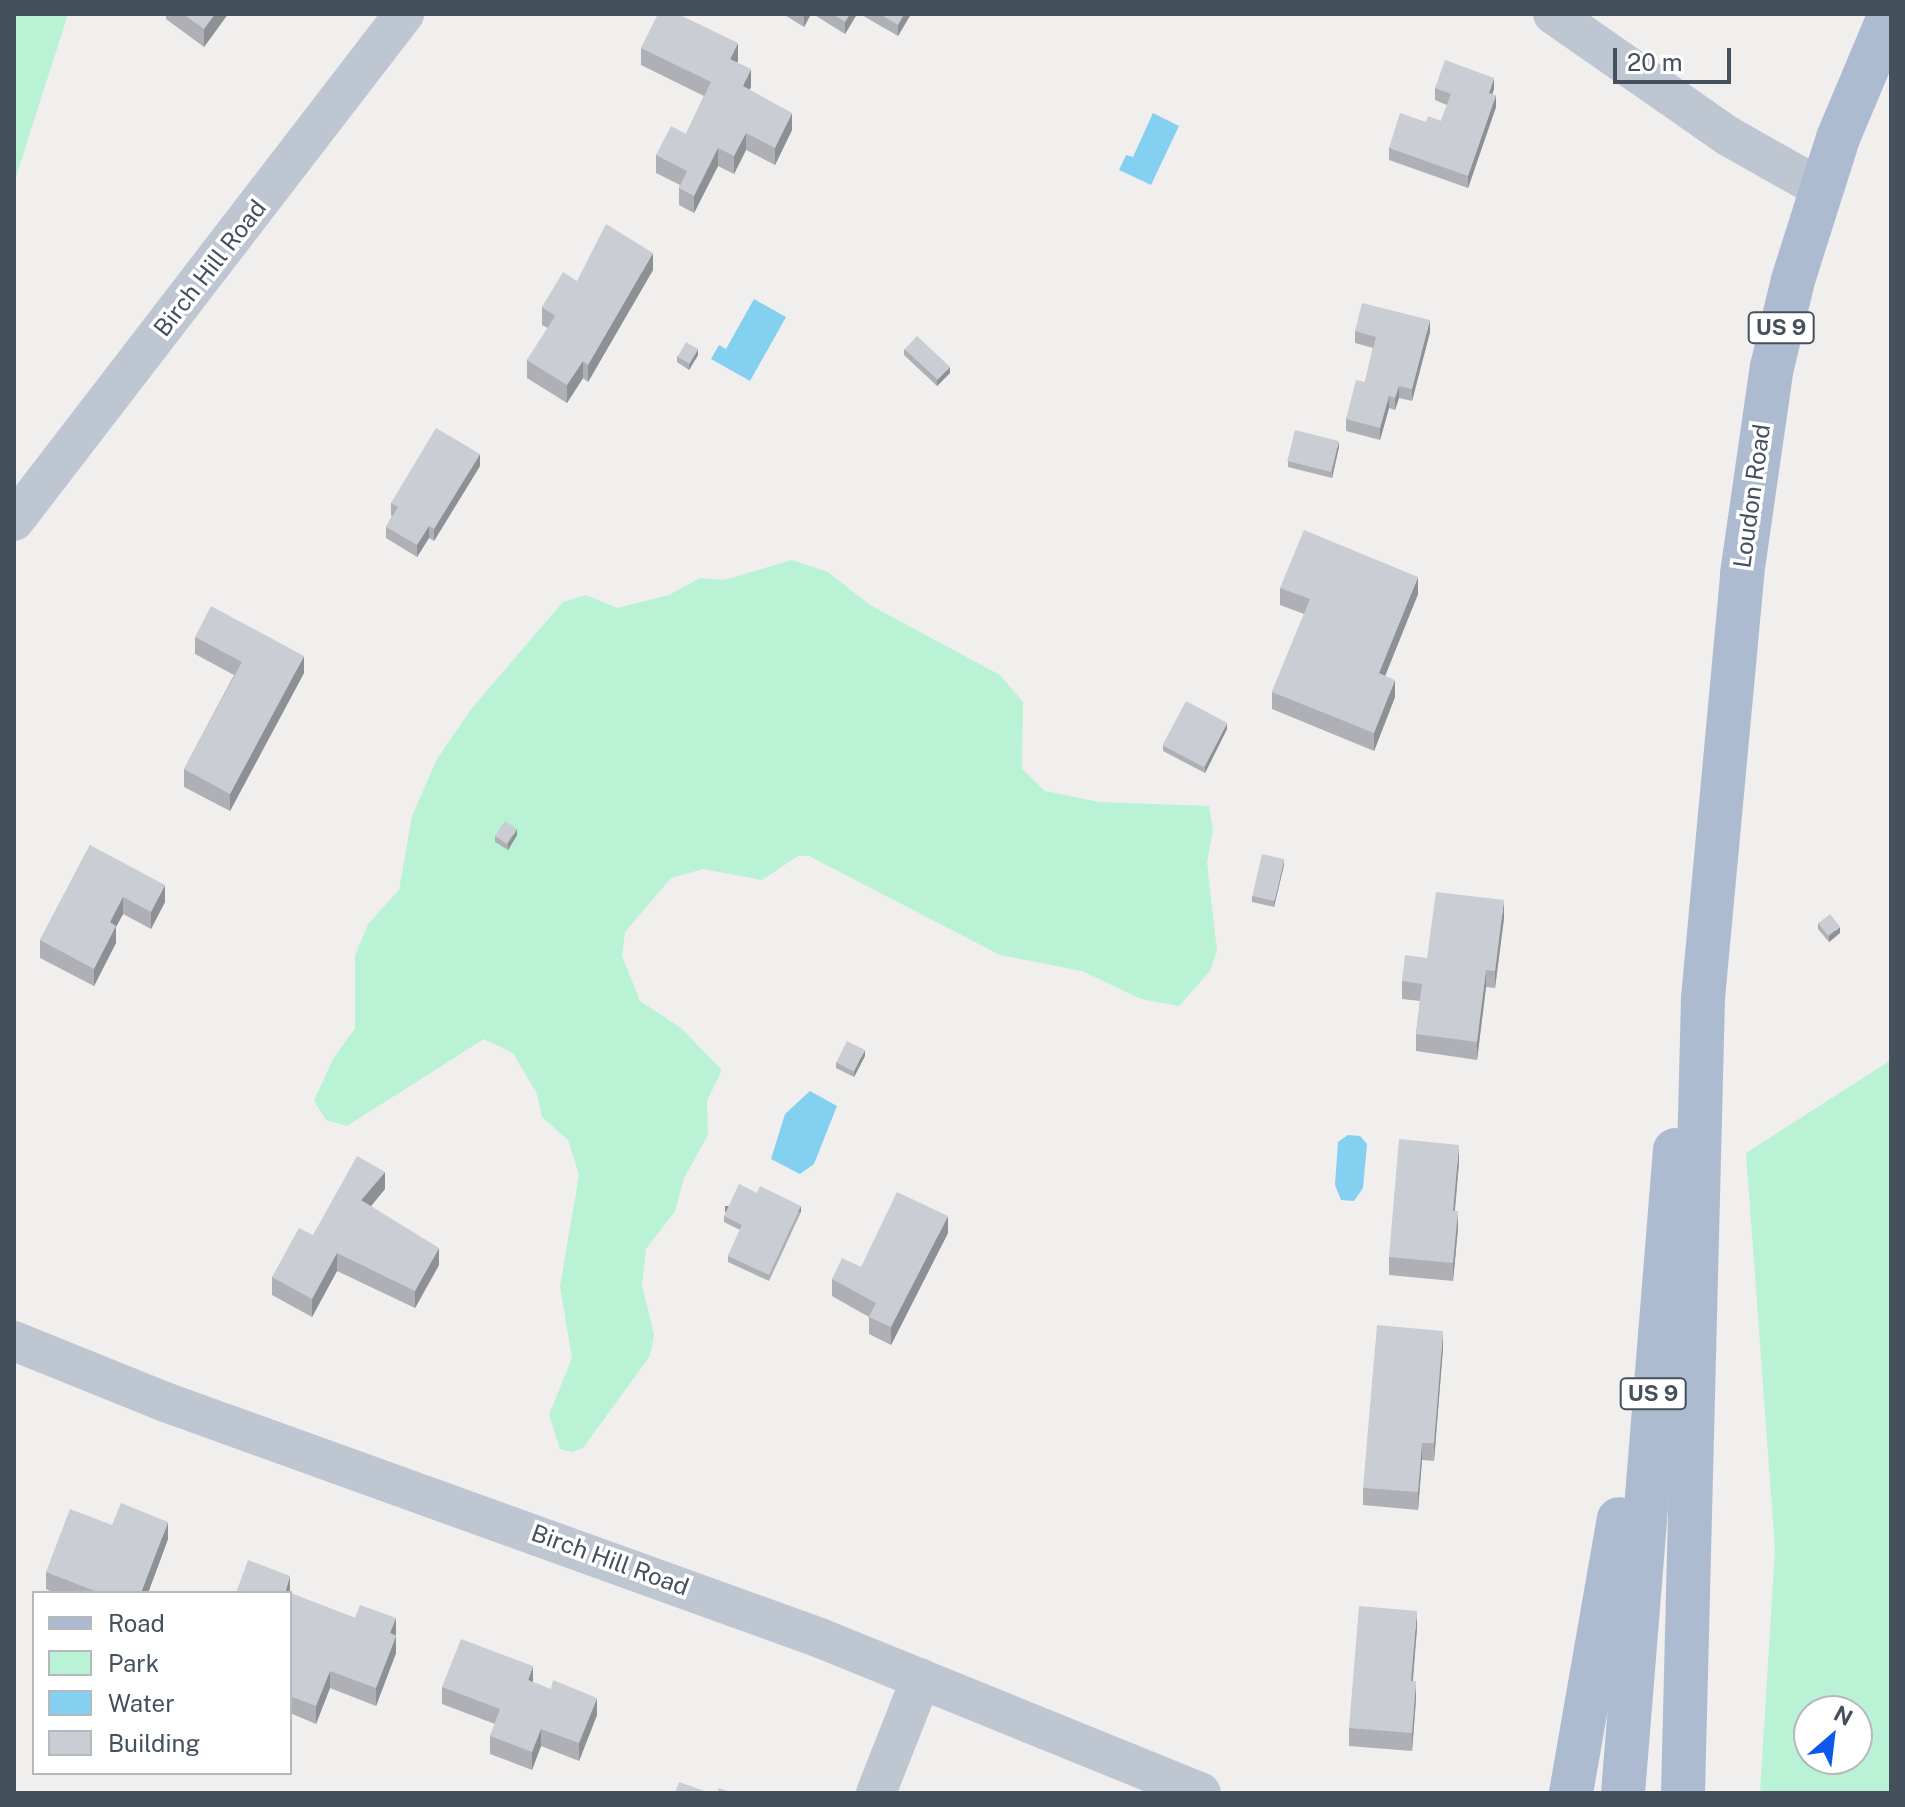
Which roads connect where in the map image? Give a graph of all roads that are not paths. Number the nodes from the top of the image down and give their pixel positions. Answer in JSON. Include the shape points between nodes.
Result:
{"nodes":[{"id":1,"x":404,"y":14,"type":"edge"},
{"id":2,"x":1553,"y":14,"type":"edge"},
{"id":3,"x":1890,"y":14,"type":"edge"},
{"id":4,"x":1820,"y":188,"type":"junction"},
{"id":5,"x":14,"y":521,"type":"edge"},
{"id":6,"x":1703,"y":998,"type":"junction"},
{"id":7,"x":14,"y":1341,"type":"edge"},
{"id":8,"x":1654,"y":1373,"type":"junction"},
{"id":9,"x":921,"y":1679,"type":"junction"},
{"id":10,"x":876,"y":1793,"type":"edge"},
{"id":11,"x":1201,"y":1793,"type":"edge"},
{"id":12,"x":1571,"y":1793,"type":"edge"},
{"id":13,"x":1623,"y":1793,"type":"edge"},
{"id":14,"x":1683,"y":1793,"type":"edge"}],
"edges":[{"from":1,"to":5,"type":"street","name":"Birch Hill Road"},
{"from":2,"to":4,"type":"street","via":[[1678,103]]},
{"from":3,"to":4,"type":"main road","name":"Loudon Road","number":"US 9"},
{"from":4,"to":6,"type":"main road","name":"Loudon Road","number":"US 9","via":[[1772,367],[1759,439],[1740,584]]},
{"from":6,"to":8,"type":"main road","number":"US 9","via":[[1676,1140]]},
{"from":6,"to":14,"type":"main road","number":"US 9"},
{"from":7,"to":9,"type":"street","name":"Birch Hill Road","via":[[165,1402],[633,1567]]},
{"from":8,"to":12,"type":"main road","via":[[1615,1539]]},
{"from":8,"to":13,"type":"main road","number":"US 9"},
{"from":9,"to":10,"type":"street"},
{"from":9,"to":11,"type":"street","name":"Birch Hill Road"}]}
